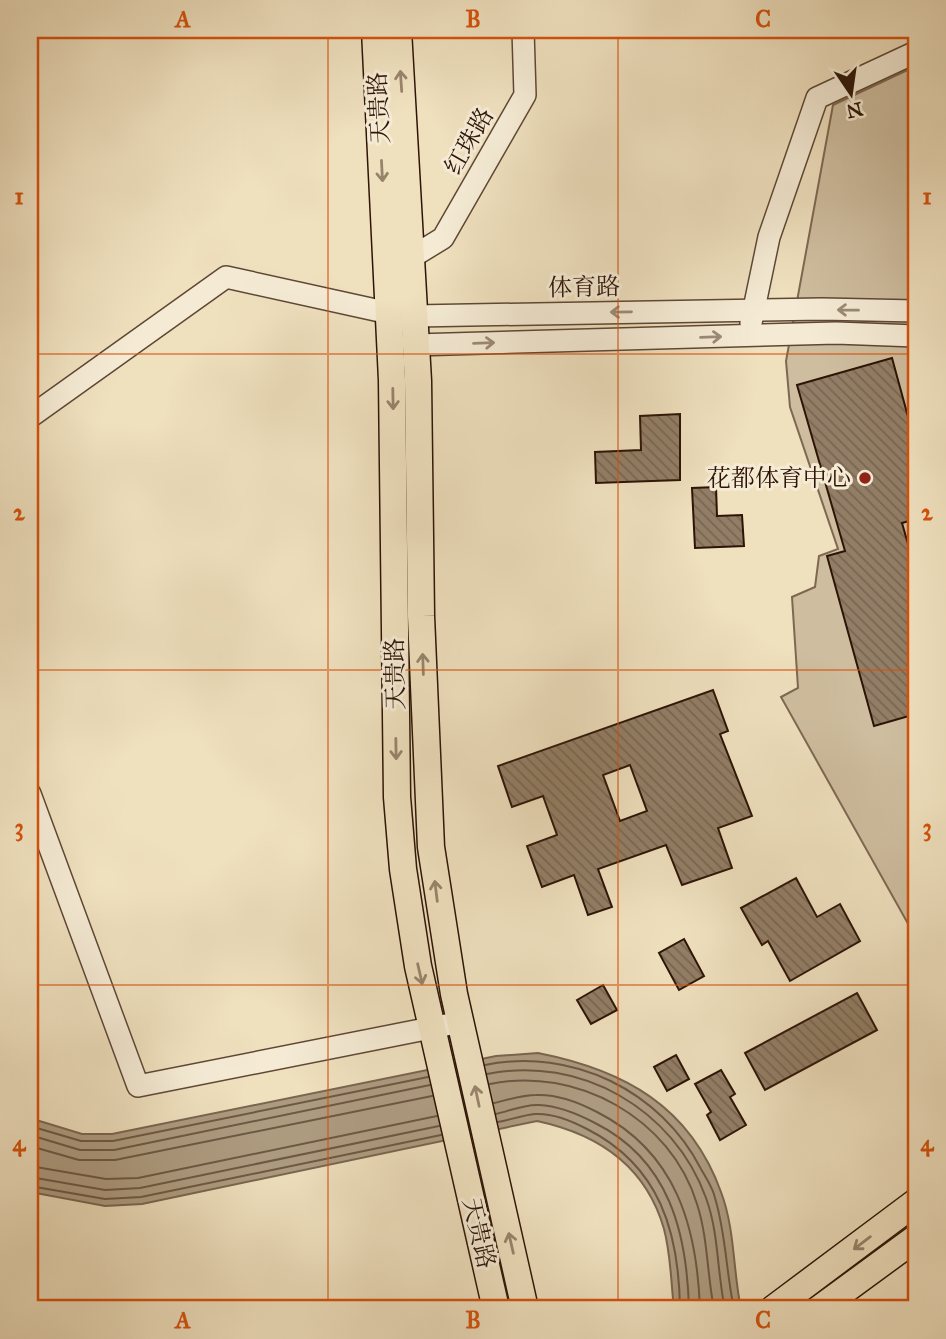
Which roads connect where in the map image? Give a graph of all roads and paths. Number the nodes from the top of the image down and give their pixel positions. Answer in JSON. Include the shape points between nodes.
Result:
{"nodes":[{"id":1,"x":375,"y":30,"type":"edge"},
{"id":2,"x":398,"y":30,"type":"edge"},
{"id":3,"x":523,"y":30,"type":"edge"},
{"id":4,"x":916,"y":52,"type":"edge"},
{"id":5,"x":412,"y":257,"type":"junction"},
{"id":6,"x":754,"y":310,"type":"junction"},
{"id":7,"x":916,"y":311,"type":"edge"},
{"id":8,"x":389,"y":313,"type":"junction"},
{"id":9,"x":415,"y":316,"type":"junction"},
{"id":10,"x":749,"y":336,"type":"junction"},
{"id":11,"x":916,"y":337,"type":"edge"},
{"id":12,"x":415,"y":345,"type":"junction"},
{"id":13,"x":30,"y":417,"type":"edge"},
{"id":14,"x":30,"y":794,"type":"edge"},
{"id":15,"x":461,"y":1022,"type":"junction"},
{"id":16,"x":432,"y":1029,"type":"junction"},
{"id":17,"x":916,"y":1202,"type":"edge"},
{"id":18,"x":916,"y":1238,"type":"edge"},
{"id":19,"x":775,"y":1308,"type":"edge"},
{"id":20,"x":496,"y":1309,"type":"edge"},
{"id":21,"x":525,"y":1309,"type":"edge"},
{"id":22,"x":819,"y":1309,"type":"edge"}],
"edges":[{"from":1,"to":8,"type":"main road","name":"天贵路","one_way":true},
{"from":5,"to":2,"type":"main road","name":"天贵路","one_way":true},
{"from":3,"to":5,"type":"street","name":"红珠路","via":[[525,96],[443,239]]},
{"from":4,"to":6,"type":"street","via":[[817,98],[769,237]]},
{"from":5,"to":9,"type":"main road","name":"天贵路"},
{"from":7,"to":6,"type":"street","name":"体育路","one_way":true},
{"from":6,"to":9,"type":"street","name":"体育路","one_way":true},
{"from":6,"to":10,"type":"street"},
{"from":8,"to":13,"type":"street","via":[[226,277]]},
{"from":8,"to":16,"type":"main road","name":"天贵路","one_way":true,"via":[[397,797],[409,915]]},
{"from":9,"to":12,"type":"main road","name":"天贵路"},
{"from":10,"to":11,"type":"street"},
{"from":12,"to":10,"type":"street","one_way":true},
{"from":15,"to":12,"type":"main road","name":"天贵路","one_way":true,"via":[[437,899],[427,801]]},
{"from":14,"to":16,"type":"street","via":[[138,1086]]},
{"from":15,"to":16,"type":"street"},
{"from":21,"to":15,"type":"main road","name":"天贵路","one_way":true},
{"from":16,"to":20,"type":"main road","name":"天贵路"},
{"from":17,"to":19,"type":"main road","one_way":true},
{"from":18,"to":22,"type":"main road"}]}
